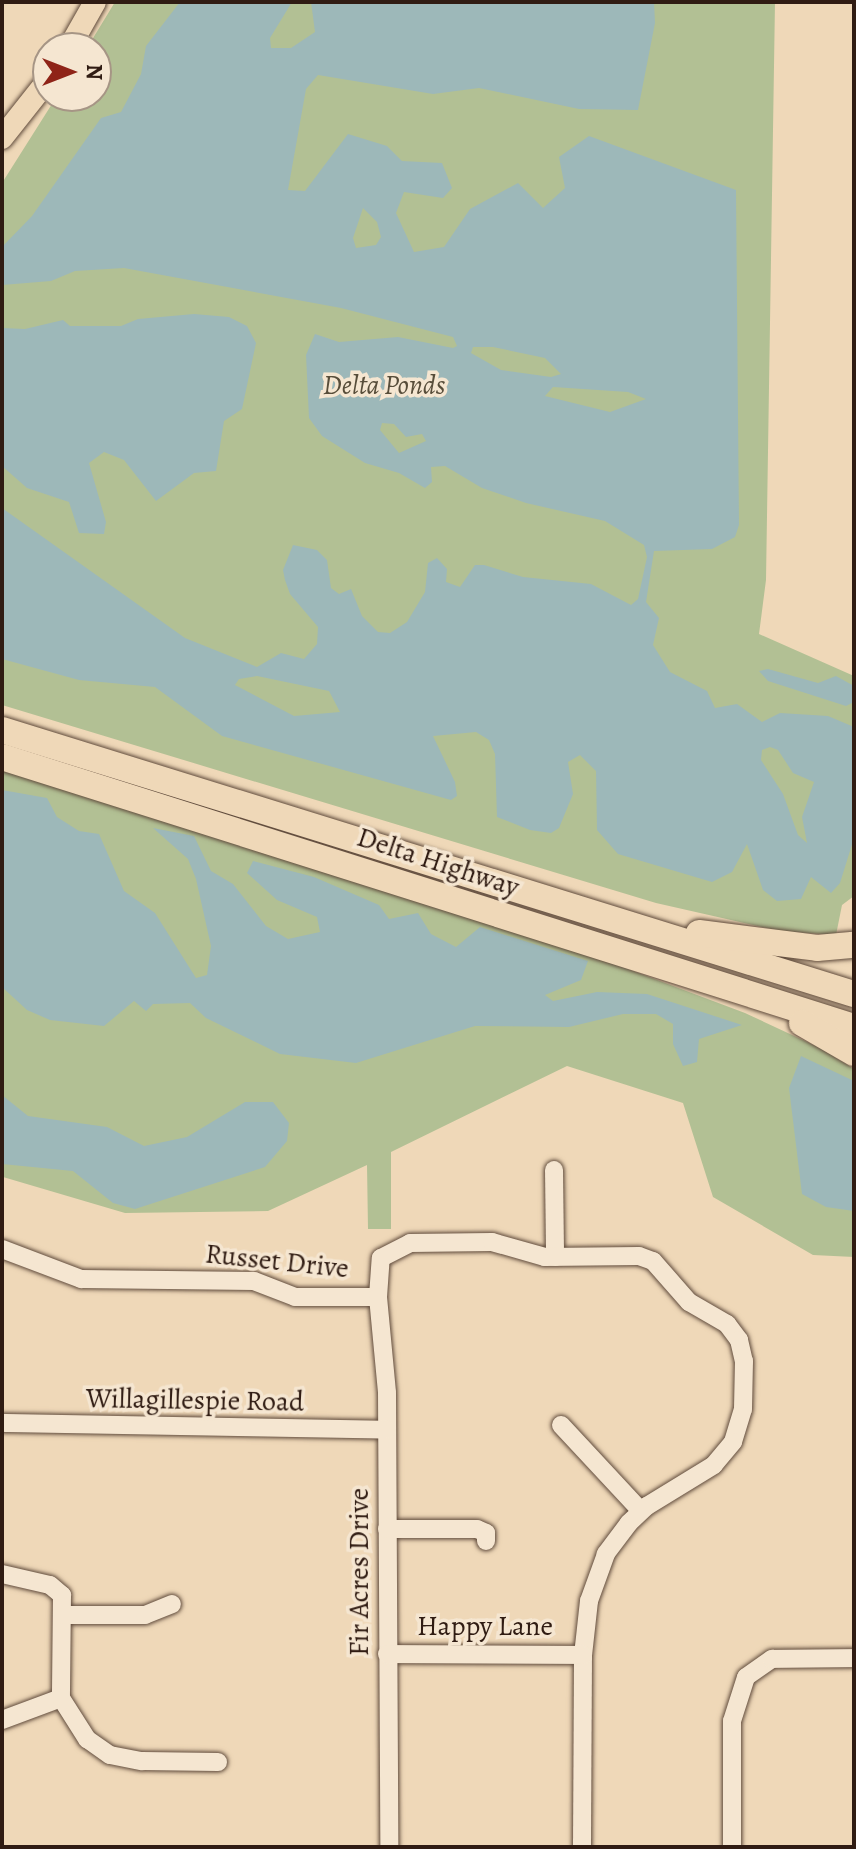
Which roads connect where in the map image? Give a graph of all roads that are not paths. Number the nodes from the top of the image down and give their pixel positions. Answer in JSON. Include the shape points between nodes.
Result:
{"nodes":[{"id":1,"x":95,"y":2,"type":"edge"},
{"id":2,"x":78,"y":32,"type":"edge"},
{"id":3,"x":32,"y":100,"type":"edge"},
{"id":4,"x":2,"y":138,"type":"edge"},
{"id":5,"x":2,"y":730,"type":"edge"},
{"id":6,"x":2,"y":757,"type":"edge"},
{"id":7,"x":606,"y":919,"type":"junction"},
{"id":8,"x":854,"y":945,"type":"edge"},
{"id":9,"x":854,"y":994,"type":"edge"},
{"id":10,"x":757,"y":998,"type":"junction"},
{"id":11,"x":854,"y":1027,"type":"edge"},
{"id":12,"x":854,"y":1053,"type":"edge"},
{"id":13,"x":554,"y":1170,"type":"dead end"},
{"id":14,"x":2,"y":1249,"type":"edge"},
{"id":15,"x":555,"y":1257,"type":"junction"},
{"id":16,"x":378,"y":1297,"type":"junction"},
{"id":17,"x":2,"y":1423,"type":"edge"},
{"id":18,"x":561,"y":1425,"type":"dead end"},
{"id":19,"x":387,"y":1430,"type":"junction"},
{"id":20,"x":641,"y":1511,"type":"junction"},
{"id":21,"x":387,"y":1529,"type":"junction"},
{"id":22,"x":486,"y":1541,"type":"dead end"},
{"id":23,"x":2,"y":1574,"type":"edge"},
{"id":24,"x":172,"y":1604,"type":"dead end"},
{"id":25,"x":63,"y":1615,"type":"junction"},
{"id":26,"x":387,"y":1654,"type":"junction"},
{"id":27,"x":583,"y":1655,"type":"junction"},
{"id":28,"x":854,"y":1658,"type":"edge"},
{"id":29,"x":61,"y":1698,"type":"junction"},
{"id":30,"x":2,"y":1720,"type":"edge"},
{"id":31,"x":218,"y":1762,"type":"dead end"},
{"id":32,"x":389,"y":1847,"type":"edge"},
{"id":33,"x":582,"y":1847,"type":"edge"},
{"id":34,"x":732,"y":1847,"type":"edge"}],
"edges":[{"from":1,"to":2,"type":"main road"},
{"from":3,"to":4,"type":"main road"},
{"from":5,"to":7,"type":"highway","name":"Delta Highway"},
{"from":6,"to":10,"type":"highway","name":"Delta Highway"},
{"from":7,"to":8,"type":"highway","via":[[777,944]]},
{"from":7,"to":9,"type":"highway","name":"Delta Highway"},
{"from":10,"to":11,"type":"highway","name":"Delta Highway"},
{"from":10,"to":12,"type":"highway"},
{"from":13,"to":15,"type":"street"},
{"from":14,"to":16,"type":"street","name":"Russet Drive","via":[[86,1279],[254,1281],[295,1297]]},
{"from":15,"to":16,"type":"street","name":"Russet Drive","via":[[531,1256],[487,1241],[401,1245],[381,1258]]},
{"from":15,"to":20,"type":"street","name":"Russet Drive","via":[[632,1255],[653,1261],[683,1297],[727,1324],[742,1347],[743,1409],[733,1442],[714,1465]]},
{"from":16,"to":19,"type":"street","name":"Fir Acres Drive"},
{"from":17,"to":19,"type":"street","name":"Willagillespie Road"},
{"from":18,"to":20,"type":"street"},
{"from":19,"to":21,"type":"street","name":"Fir Acres Drive"},
{"from":20,"to":27,"type":"street","name":"Russet Drive","via":[[619,1535],[598,1573],[586,1613]]},
{"from":21,"to":22,"type":"street","via":[[477,1529],[486,1533]]},
{"from":21,"to":26,"type":"street","name":"Fir Acres Drive"},
{"from":23,"to":25,"type":"street","via":[[55,1587],[62,1595]]},
{"from":24,"to":25,"type":"street","via":[[145,1615]]},
{"from":25,"to":29,"type":"street"},
{"from":26,"to":27,"type":"street","name":"Happy Lane"},
{"from":26,"to":32,"type":"street","name":"Fir Acres Drive"},
{"from":27,"to":33,"type":"street","name":"Russet Drive"},
{"from":28,"to":34,"type":"street","via":[[772,1659],[746,1677],[732,1721]]},
{"from":29,"to":30,"type":"street"},
{"from":29,"to":31,"type":"street","via":[[87,1739],[110,1755],[135,1761]]}]}
